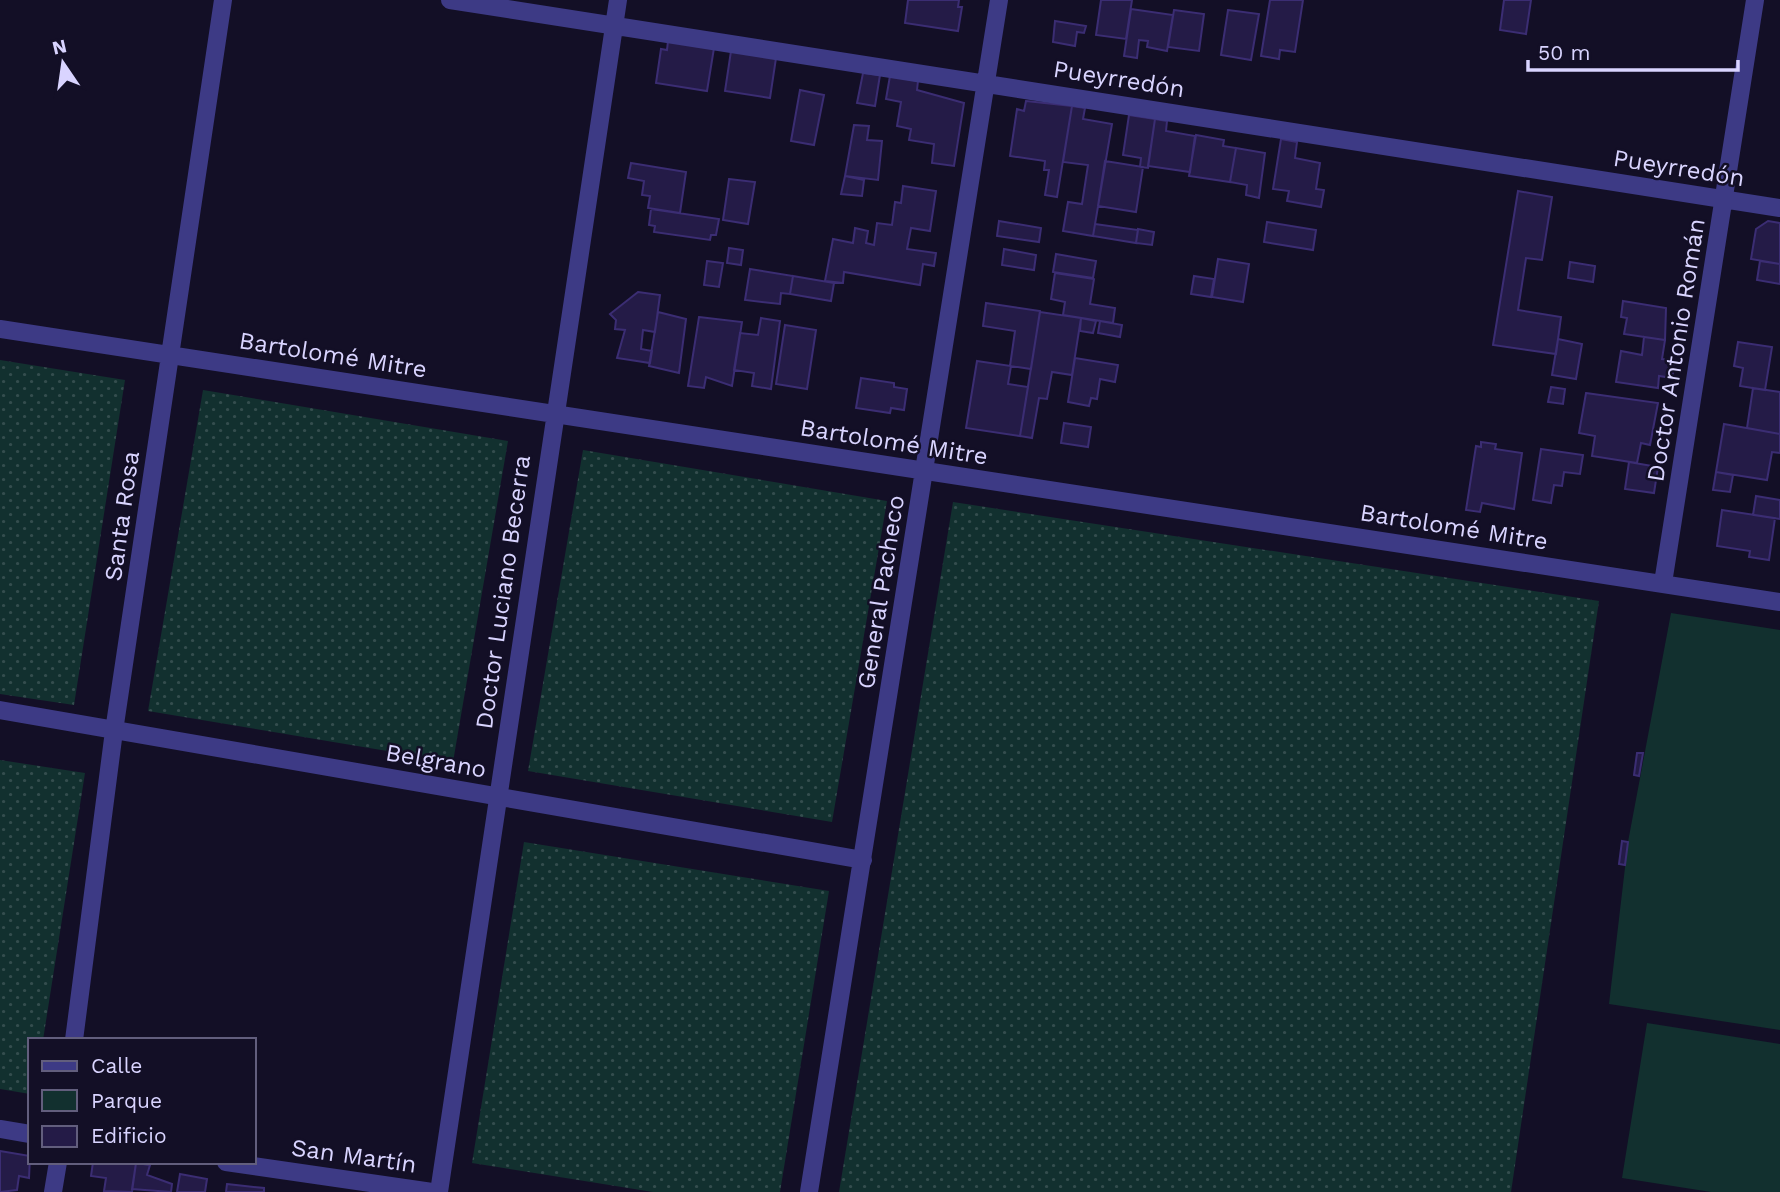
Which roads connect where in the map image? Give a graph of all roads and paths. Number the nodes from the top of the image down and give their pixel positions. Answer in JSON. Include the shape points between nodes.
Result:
{"nodes":[{"id":1,"x":223,"y":0,"type":"edge"},
{"id":2,"x":450,"y":0,"type":"edge"},
{"id":3,"x":618,"y":0,"type":"edge"},
{"id":4,"x":999,"y":0,"type":"edge"},
{"id":5,"x":1755,"y":0,"type":"edge"},
{"id":6,"x":614,"y":24,"type":"junction"},
{"id":7,"x":987,"y":82,"type":"junction"},
{"id":8,"x":1725,"y":201,"type":"junction"},
{"id":9,"x":1780,"y":208,"type":"edge"},
{"id":10,"x":0,"y":329,"type":"edge"},
{"id":11,"x":170,"y":355,"type":"junction"},
{"id":12,"x":554,"y":414,"type":"junction"},
{"id":13,"x":925,"y":472,"type":"junction"},
{"id":14,"x":1663,"y":583,"type":"junction"},
{"id":15,"x":1780,"y":602,"type":"edge"},
{"id":16,"x":0,"y":710,"type":"edge"},
{"id":17,"x":114,"y":731,"type":"junction"},
{"id":18,"x":499,"y":797,"type":"junction"},
{"id":19,"x":863,"y":860,"type":"junction"},
{"id":20,"x":74,"y":1038,"type":"edge"},
{"id":21,"x":0,"y":1129,"type":"edge"},
{"id":22,"x":28,"y":1134,"type":"edge"},
{"id":23,"x":58,"y":1164,"type":"edge"},
{"id":24,"x":240,"y":1164,"type":"edge"},
{"id":25,"x":53,"y":1192,"type":"edge"},
{"id":26,"x":432,"y":1192,"type":"edge"},
{"id":27,"x":439,"y":1192,"type":"edge"},
{"id":28,"x":809,"y":1192,"type":"edge"}],
"edges":[{"from":1,"to":11,"type":"street","name":"Santa Rosa"},
{"from":2,"to":6,"type":"street","name":"Pueyrredón"},
{"from":3,"to":6,"type":"street","name":"Doctor Luciano Becerra"},
{"from":4,"to":7,"type":"street","name":"General Pacheco"},
{"from":5,"to":8,"type":"street","name":"Doctor Antonio Román"},
{"from":6,"to":7,"type":"street","name":"Pueyrredón"},
{"from":6,"to":12,"type":"street","name":"Doctor Luciano Becerra"},
{"from":7,"to":8,"type":"street","name":"Pueyrredón"},
{"from":7,"to":13,"type":"street","name":"General Pacheco"},
{"from":8,"to":9,"type":"street","name":"Pueyrredón"},
{"from":8,"to":14,"type":"street","name":"Doctor Antonio Román"},
{"from":10,"to":11,"type":"street","name":"Bartolomé Mitre"},
{"from":11,"to":12,"type":"street","name":"Bartolomé Mitre"},
{"from":11,"to":17,"type":"street","name":"Santa Rosa"},
{"from":12,"to":13,"type":"street","name":"Bartolomé Mitre"},
{"from":12,"to":18,"type":"street","name":"Doctor Luciano Becerra"},
{"from":13,"to":14,"type":"street","name":"Bartolomé Mitre"},
{"from":13,"to":19,"type":"street","name":"General Pacheco"},
{"from":14,"to":15,"type":"street","name":"Bartolomé Mitre"},
{"from":16,"to":17,"type":"street","name":"Belgrano"},
{"from":17,"to":18,"type":"street","name":"Belgrano"},
{"from":17,"to":20,"type":"street","name":"Santa Rosa"},
{"from":18,"to":19,"type":"street","name":"Belgrano"},
{"from":18,"to":27,"type":"street","name":"Doctor Luciano Becerra"},
{"from":19,"to":28,"type":"street","name":"General Pacheco"},
{"from":21,"to":22,"type":"street"},
{"from":23,"to":25,"type":"street"},
{"from":24,"to":26,"type":"street","name":"San Martín"}]}
